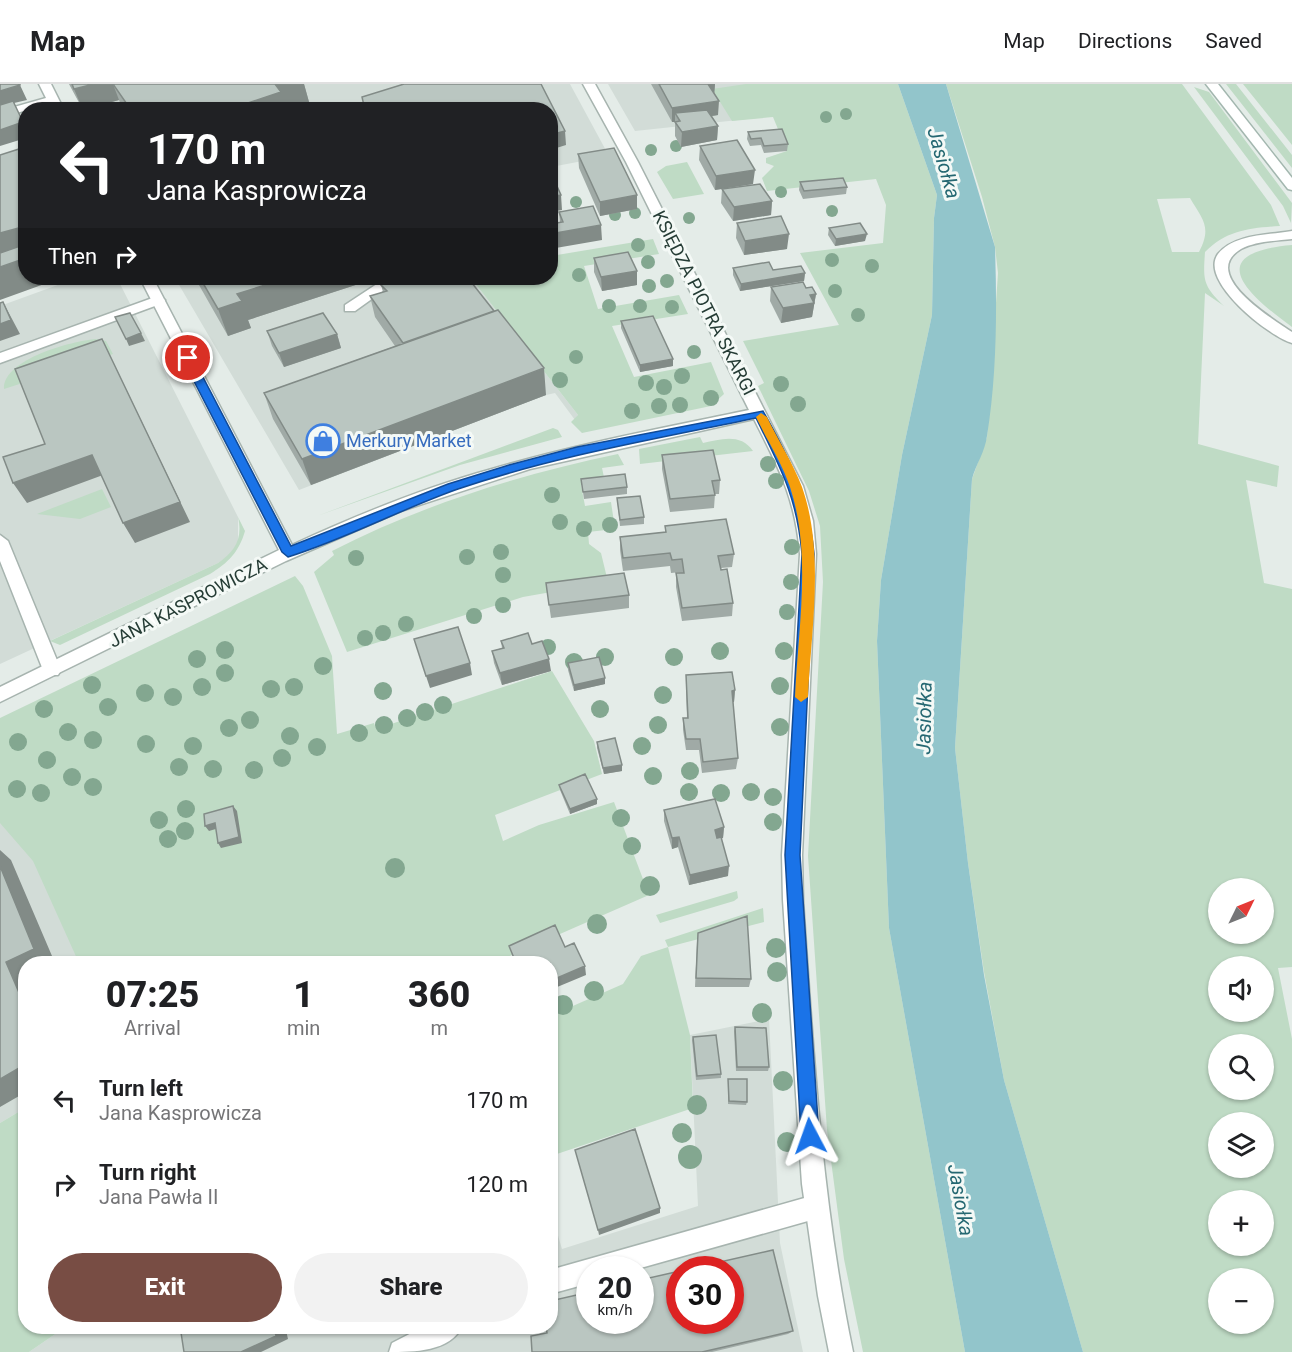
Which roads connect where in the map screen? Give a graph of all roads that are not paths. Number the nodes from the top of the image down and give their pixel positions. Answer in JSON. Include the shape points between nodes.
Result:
{"nodes":[{"id":1,"x":45,"y":84,"type":"edge"},
{"id":2,"x":589,"y":84,"type":"edge"},
{"id":3,"x":1212,"y":84,"type":"edge"},
{"id":4,"x":55,"y":102,"type":"edge"},
{"id":5,"x":18,"y":111,"type":"edge"},
{"id":6,"x":0,"y":115,"type":"edge"},
{"id":7,"x":1292,"y":186,"type":"edge"},
{"id":8,"x":1292,"y":235,"type":"edge"},
{"id":9,"x":150,"y":285,"type":"edge"},
{"id":10,"x":384,"y":285,"type":"edge"},
{"id":11,"x":158,"y":300,"type":"junction"},
{"id":12,"x":350,"y":309,"type":"dead end"},
{"id":13,"x":1292,"y":338,"type":"edge"},
{"id":14,"x":0,"y":358,"type":"edge"},
{"id":15,"x":759,"y":413,"type":"junction"},
{"id":16,"x":2,"y":551,"type":"edge"},
{"id":17,"x":288,"y":552,"type":"junction"},
{"id":18,"x":52,"y":670,"type":"junction"},
{"id":19,"x":0,"y":695,"type":"edge"},
{"id":20,"x":815,"y":1207,"type":"junction"},
{"id":21,"x":641,"y":1256,"type":"edge"},
{"id":22,"x":576,"y":1275,"type":"edge"},
{"id":23,"x":558,"y":1280,"type":"edge"},
{"id":24,"x":435,"y":1334,"type":"edge"},
{"id":25,"x":401,"y":1352,"type":"edge"},
{"id":26,"x":841,"y":1352,"type":"edge"}],
"edges":[{"from":1,"to":4,"type":"street"},
{"from":2,"to":15,"type":"street","name":"KSIĘDZA PIOTRA SKARGI"},
{"from":3,"to":7,"type":"street"},
{"from":5,"to":6,"type":"street"},
{"from":8,"to":13,"type":"street","via":[[1238,246],[1228,252],[1221,267],[1222,278],[1236,296]]},
{"from":9,"to":11,"type":"street"},
{"from":10,"to":12,"type":"street"},
{"from":11,"to":14,"type":"street"},
{"from":11,"to":17,"type":"street"},
{"from":15,"to":17,"type":"street","name":"JANA KASPROWICZA","via":[[509,469],[452,487]]},
{"from":15,"to":20,"type":"street","name":"KSIĘDZA PIOTRA SKARGI","via":[[795,486],[805,521],[808,554],[792,855]]},
{"from":16,"to":18,"type":"street"},
{"from":17,"to":18,"type":"street","name":"JANA KASPROWICZA"},
{"from":18,"to":19,"type":"street","name":"JANA KASPROWICZA"},
{"from":20,"to":21,"type":"street"},
{"from":20,"to":26,"type":"street","name":"KSIĘDZA PIOTRA SKARGI"},
{"from":22,"to":23,"type":"street"},
{"from":24,"to":25,"type":"street"}]}
